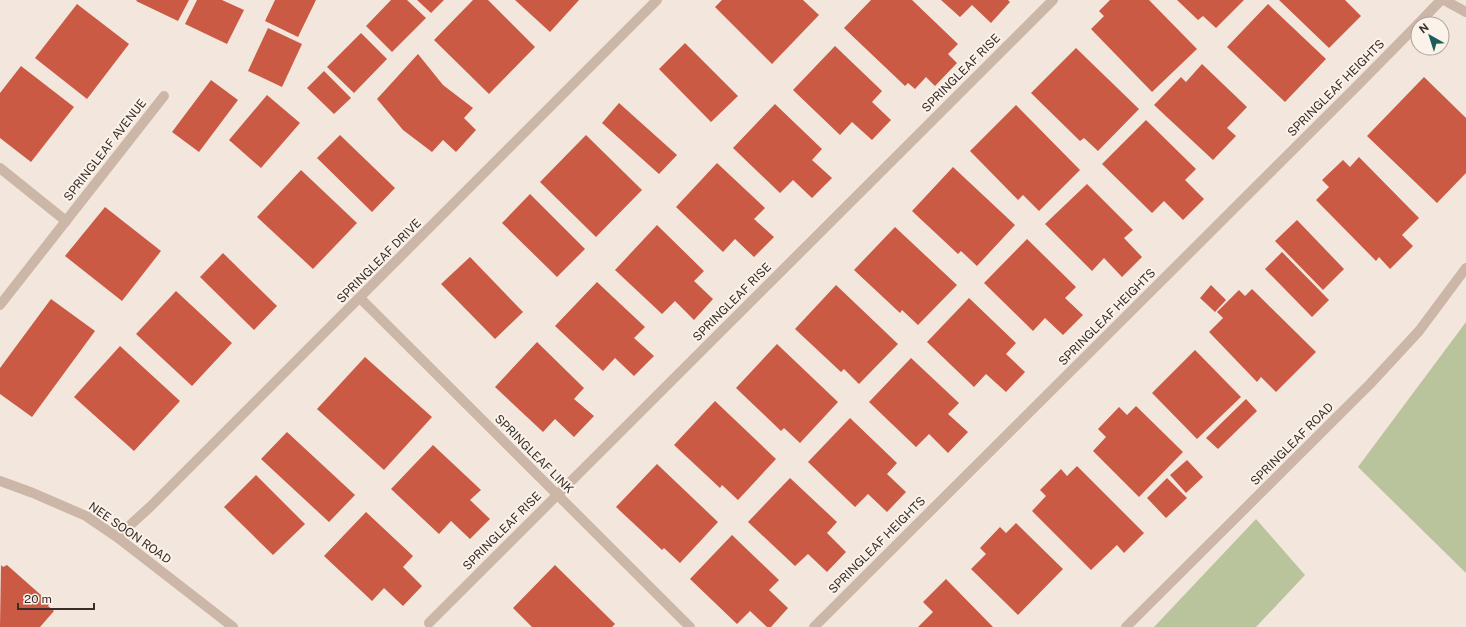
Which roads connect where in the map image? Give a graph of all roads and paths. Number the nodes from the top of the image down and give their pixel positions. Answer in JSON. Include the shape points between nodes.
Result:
{"nodes":[{"id":1,"x":657,"y":0,"type":"edge"},
{"id":2,"x":1053,"y":0,"type":"edge"},
{"id":3,"x":1443,"y":0,"type":"edge"},
{"id":4,"x":1466,"y":12,"type":"edge"},
{"id":5,"x":1426,"y":16,"type":"edge"},
{"id":6,"x":1410,"y":32,"type":"edge"},
{"id":7,"x":164,"y":96,"type":"dead end"},
{"id":8,"x":0,"y":168,"type":"edge"},
{"id":9,"x":66,"y":221,"type":"junction"},
{"id":10,"x":1466,"y":268,"type":"edge"},
{"id":11,"x":360,"y":298,"type":"junction"},
{"id":12,"x":0,"y":305,"type":"edge"},
{"id":13,"x":0,"y":481,"type":"edge"},
{"id":14,"x":557,"y":495,"type":"junction"},
{"id":15,"x":117,"y":537,"type":"junction"},
{"id":16,"x":429,"y":623,"type":"dead end"},
{"id":17,"x":233,"y":627,"type":"edge"},
{"id":18,"x":690,"y":627,"type":"edge"},
{"id":19,"x":814,"y":627,"type":"edge"},
{"id":20,"x":1126,"y":627,"type":"edge"}],
"edges":[{"from":1,"to":11,"type":"street","name":"SPRINGLEAF DRIVE"},
{"from":2,"to":14,"type":"street","name":"SPRINGLEAF RISE"},
{"from":3,"to":4,"type":"street"},
{"from":3,"to":5,"type":"street","name":"SPRINGLEAF HEIGHTS"},
{"from":6,"to":19,"type":"street","name":"SPRINGLEAF HEIGHTS"},
{"from":7,"to":9,"type":"street","name":"SPRINGLEAF AVENUE"},
{"from":8,"to":9,"type":"street","name":"SPRINGLEAF AVENUE"},
{"from":9,"to":12,"type":"street","name":"SPRINGLEAF AVENUE"},
{"from":10,"to":20,"type":"street","name":"SPRINGLEAF ROAD","via":[[1419,331],[1370,384]]},
{"from":11,"to":14,"type":"street","name":"SPRINGLEAF LINK"},
{"from":11,"to":15,"type":"street","name":"SPRINGLEAF DRIVE"},
{"from":13,"to":15,"type":"street","name":"NEE SOON ROAD","via":[[86,516]]},
{"from":14,"to":16,"type":"street","name":"SPRINGLEAF RISE"},
{"from":14,"to":18,"type":"street","name":"SPRINGLEAF LINK"},
{"from":15,"to":17,"type":"street","name":"NEE SOON ROAD"}]}
